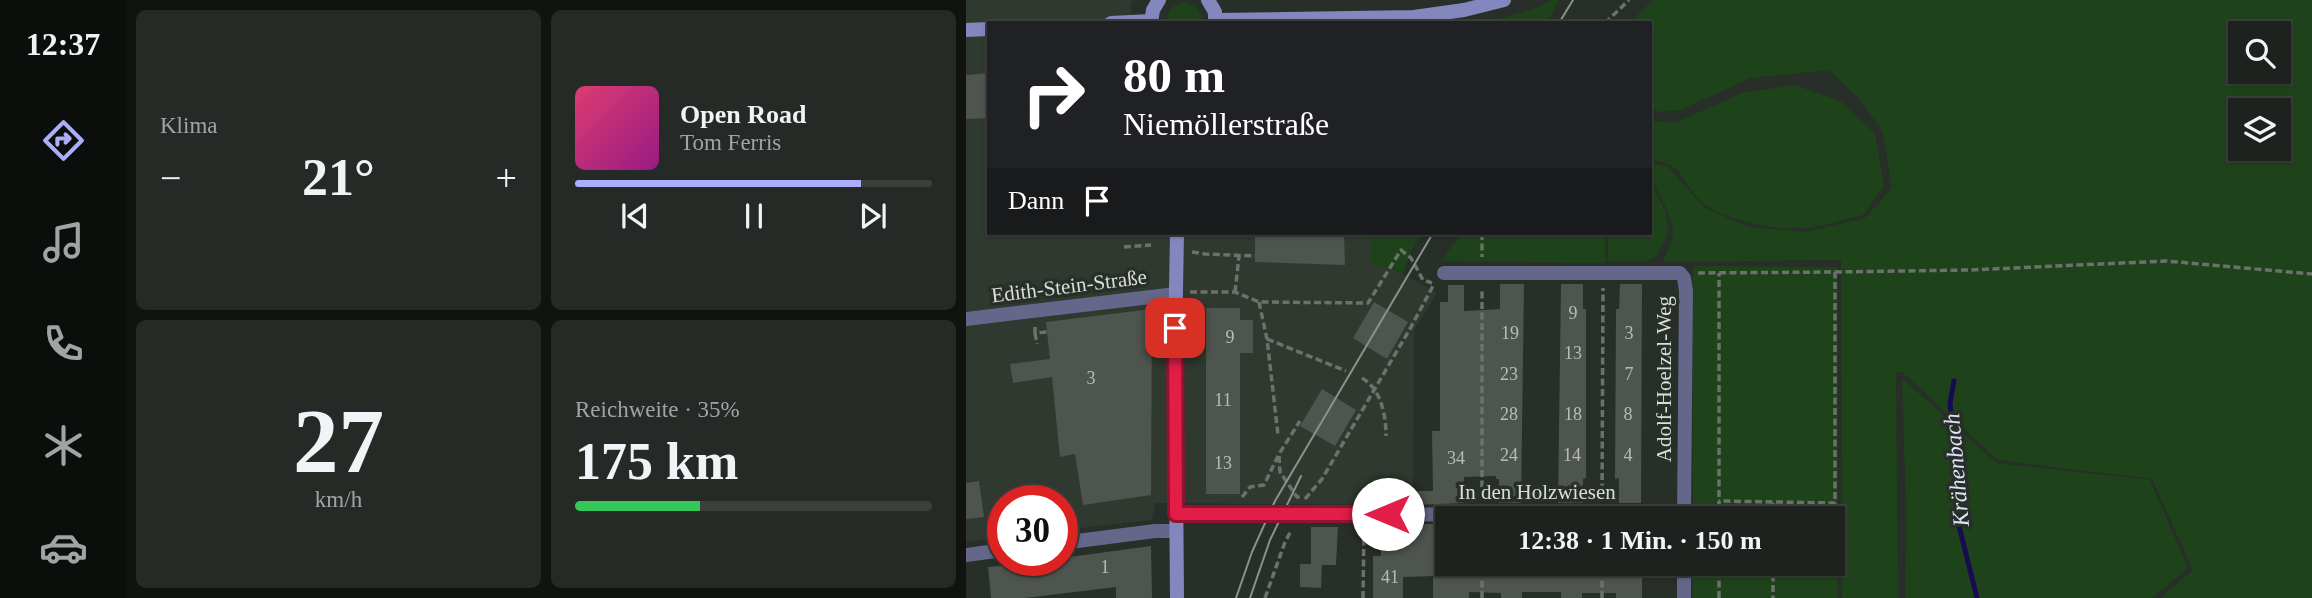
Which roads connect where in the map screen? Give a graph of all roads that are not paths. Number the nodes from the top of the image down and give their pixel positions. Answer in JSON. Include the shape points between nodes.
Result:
{"nodes":[{"id":1,"x":1159,"y":0,"type":"edge"},
{"id":2,"x":1208,"y":0,"type":"edge"},
{"id":3,"x":1504,"y":0,"type":"edge"},
{"id":4,"x":1151,"y":21,"type":"edge"},
{"id":5,"x":1216,"y":21,"type":"edge"},
{"id":6,"x":987,"y":29,"type":"edge"},
{"id":7,"x":966,"y":30,"type":"edge"},
{"id":8,"x":1177,"y":235,"type":"edge"},
{"id":9,"x":1444,"y":273,"type":"dead end"},
{"id":10,"x":1176,"y":294,"type":"junction"},
{"id":11,"x":966,"y":319,"type":"edge"},
{"id":12,"x":1684,"y":506,"type":"edge"},
{"id":13,"x":1435,"y":513,"type":"edge"},
{"id":14,"x":1176,"y":514,"type":"junction"},
{"id":15,"x":1177,"y":531,"type":"junction"},
{"id":16,"x":1078,"y":541,"type":"edge"},
{"id":17,"x":987,"y":552,"type":"edge"},
{"id":18,"x":966,"y":555,"type":"edge"},
{"id":19,"x":1684,"y":576,"type":"edge"},
{"id":20,"x":1177,"y":598,"type":"edge"},
{"id":21,"x":1684,"y":598,"type":"edge"}],
"edges":[{"from":1,"to":4,"type":"main road"},
{"from":2,"to":5,"type":"main road"},
{"from":3,"to":5,"type":"main road","via":[[1414,17]]},
{"from":6,"to":7,"type":"main road"},
{"from":8,"to":10,"type":"main road"},
{"from":9,"to":12,"type":"street","name":"Adolf-Hoelzel-Weg","via":[[1680,273],[1686,291]]},
{"from":10,"to":11,"type":"street","name":"Edith-Stein-Straße"},
{"from":10,"to":14,"type":"main road"},
{"from":13,"to":14,"type":"street","name":"In den Holzwiesen"},
{"from":14,"to":15,"type":"main road"},
{"from":15,"to":16,"type":"street"},
{"from":15,"to":20,"type":"main road"},
{"from":17,"to":18,"type":"street"},
{"from":19,"to":21,"type":"street"}]}
